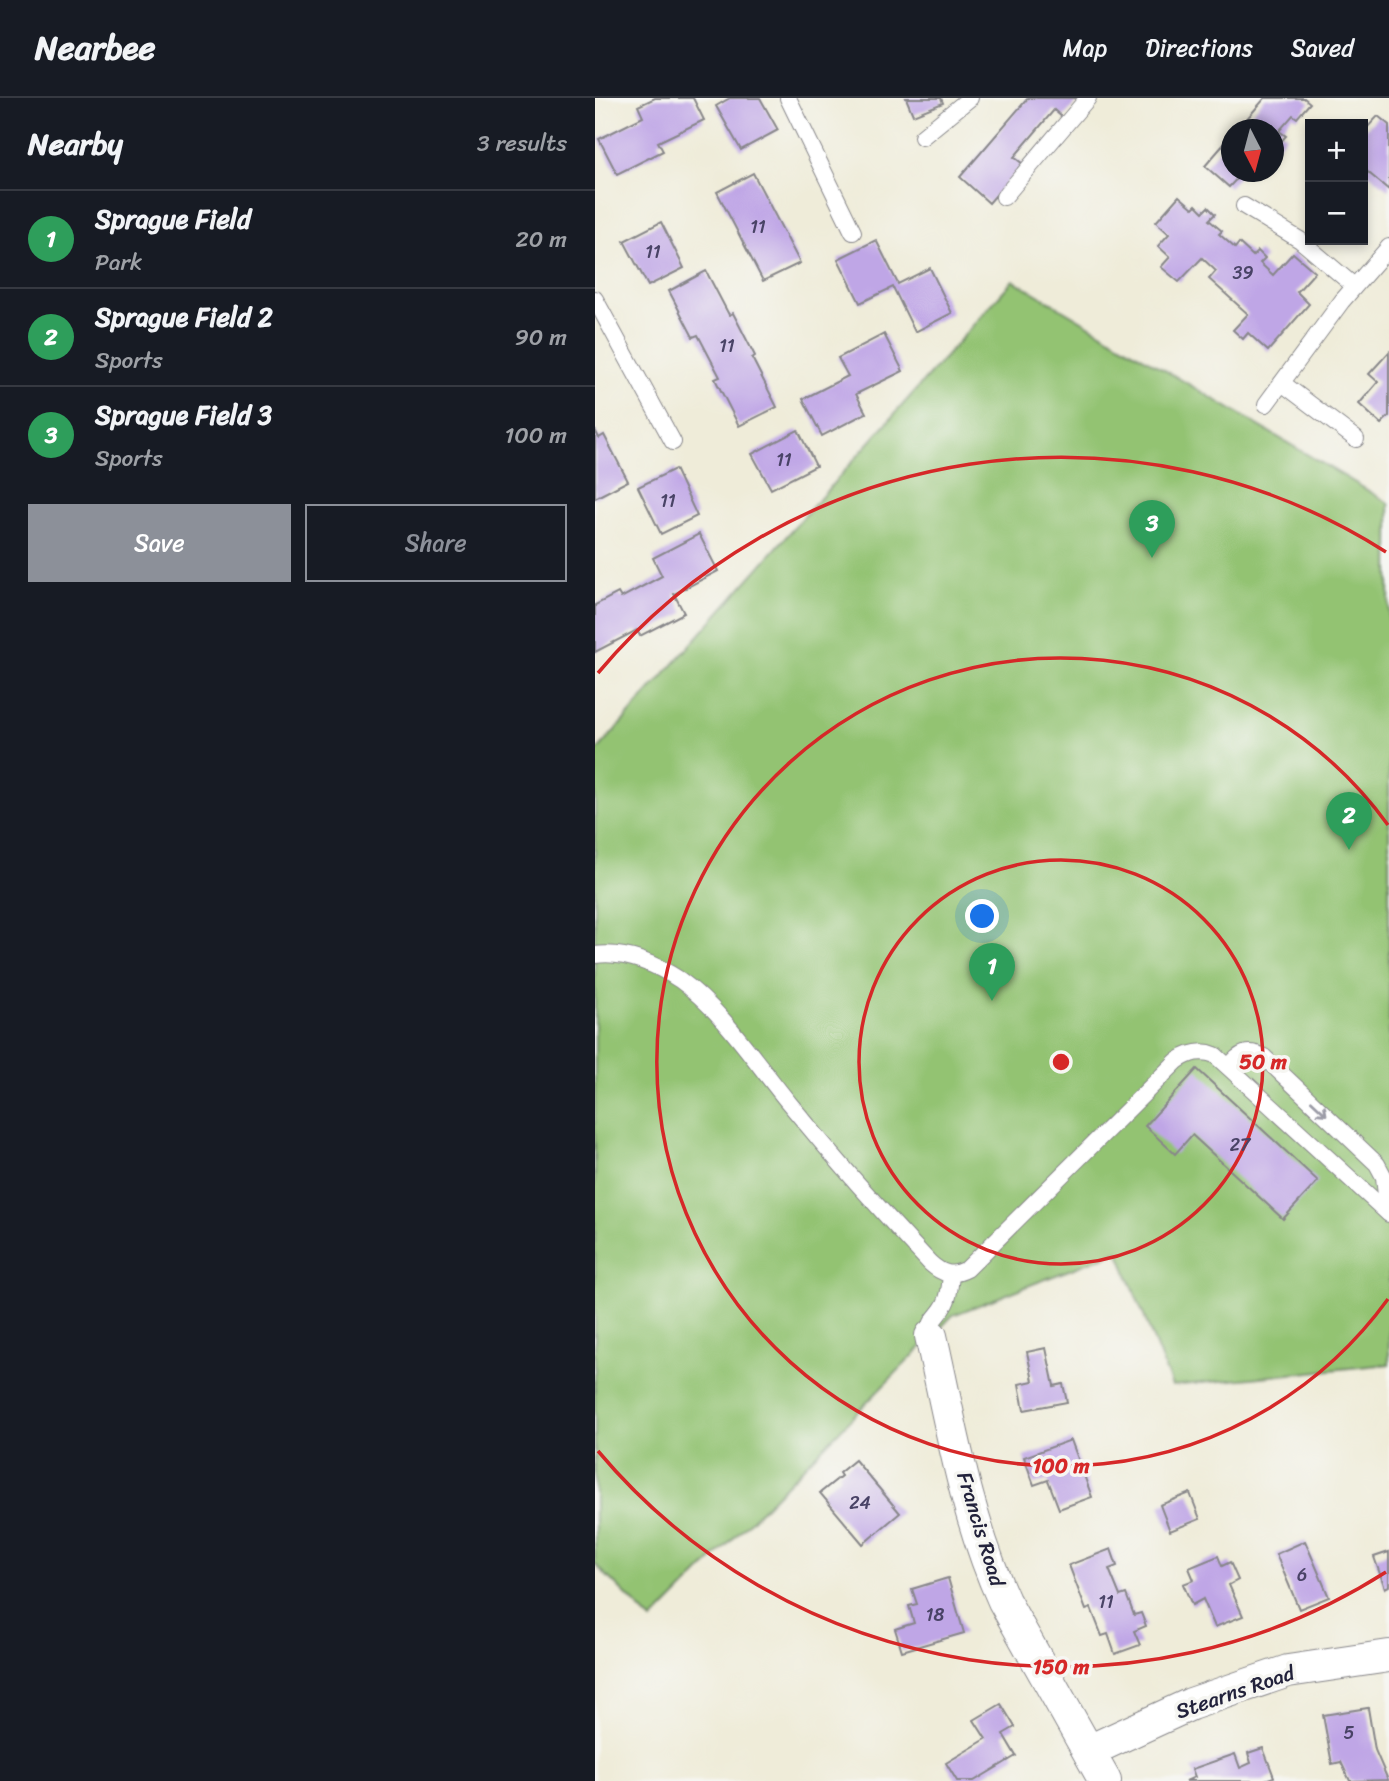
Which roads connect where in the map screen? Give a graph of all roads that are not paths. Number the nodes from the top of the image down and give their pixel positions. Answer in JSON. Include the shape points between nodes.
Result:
{"nodes":[{"id":1,"x":787,"y":98,"type":"edge"},
{"id":2,"x":969,"y":98,"type":"edge"},
{"id":3,"x":1089,"y":98,"type":"edge"},
{"id":4,"x":922,"y":137,"type":"dead end"},
{"id":5,"x":1004,"y":197,"type":"dead end"},
{"id":6,"x":1244,"y":206,"type":"dead end"},
{"id":7,"x":853,"y":232,"type":"dead end"},
{"id":8,"x":1389,"y":247,"type":"edge"},
{"id":9,"x":1355,"y":286,"type":"junction"},
{"id":10,"x":595,"y":299,"type":"edge"},
{"id":11,"x":1282,"y":383,"type":"junction"},
{"id":12,"x":1266,"y":404,"type":"dead end"},
{"id":13,"x":1356,"y":439,"type":"dead end"},
{"id":14,"x":673,"y":442,"type":"dead end"},
{"id":15,"x":595,"y":955,"type":"edge"},
{"id":16,"x":1229,"y":1067,"type":"junction"},
{"id":17,"x":1389,"y":1213,"type":"edge"},
{"id":18,"x":951,"y":1274,"type":"junction"},
{"id":19,"x":931,"y":1336,"type":"joint"},
{"id":20,"x":1389,"y":1656,"type":"edge"},
{"id":21,"x":1089,"y":1751,"type":"junction"},
{"id":22,"x":1105,"y":1781,"type":"edge"}],
"edges":[{"from":1,"to":7,"type":"lane"},
{"from":2,"to":4,"type":"lane"},
{"from":3,"to":5,"type":"lane"},
{"from":6,"to":9,"type":"lane","via":[[1300,240]]},
{"from":8,"to":9,"type":"lane"},
{"from":9,"to":11,"type":"lane"},
{"from":10,"to":14,"type":"lane"},
{"from":11,"to":12,"type":"lane"},
{"from":11,"to":13,"type":"lane"},
{"from":15,"to":18,"type":"lane","via":[[644,960],[694,991],[851,1178],[930,1263]]},
{"from":16,"to":17,"type":"lane"},
{"from":16,"to":17,"type":"lane","one_way":true,"via":[[1245,1052],[1264,1056],[1377,1164],[1384,1177]]},
{"from":16,"to":18,"type":"lane","via":[[1206,1052],[1177,1061],[967,1269]]},
{"from":18,"to":19,"type":"lane","via":[[945,1305],[930,1326]]},
{"from":19,"to":21,"type":"street","name":"Francis Road","via":[[963,1474],[995,1579]]},
{"from":20,"to":21,"type":"street","name":"Stearns Road","via":[[1288,1671],[1191,1703]]},
{"from":21,"to":22,"type":"street","name":"Francis Road"}]}
